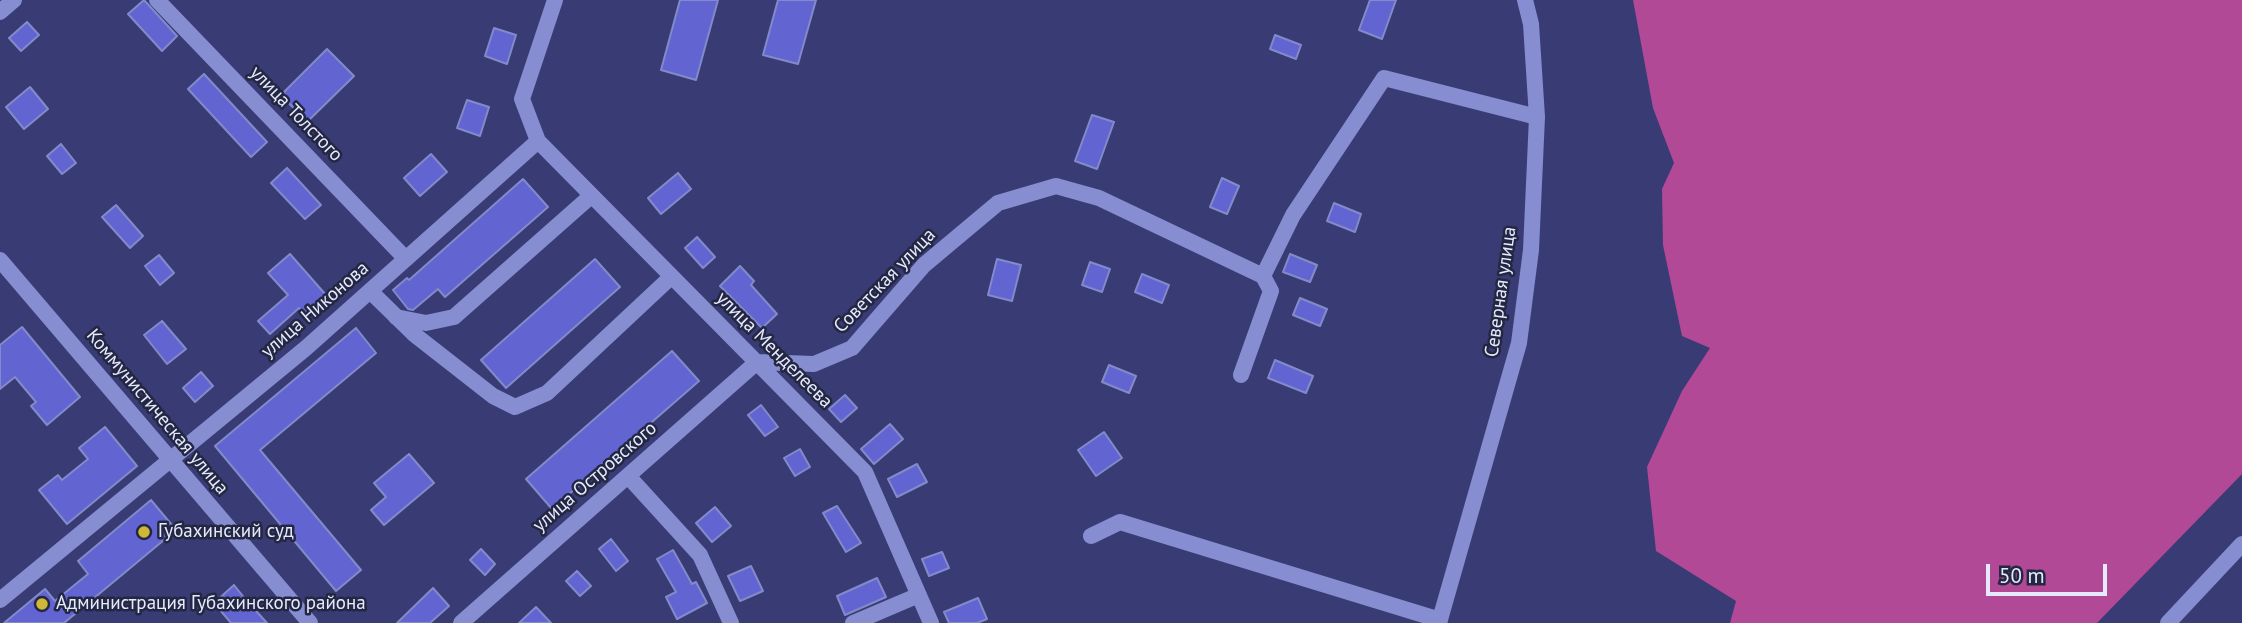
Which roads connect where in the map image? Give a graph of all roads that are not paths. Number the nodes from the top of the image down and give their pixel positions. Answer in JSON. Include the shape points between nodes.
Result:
{"nodes":[{"id":1,"x":14,"y":0,"type":"edge"},
{"id":2,"x":157,"y":0,"type":"edge"},
{"id":3,"x":555,"y":0,"type":"edge"},
{"id":4,"x":1525,"y":0,"type":"edge"},
{"id":5,"x":0,"y":12,"type":"edge"},
{"id":6,"x":1537,"y":117,"type":"junction"},
{"id":7,"x":538,"y":141,"type":"junction"},
{"id":8,"x":590,"y":196,"type":"junction"},
{"id":9,"x":405,"y":258,"type":"junction"},
{"id":10,"x":0,"y":260,"type":"edge"},
{"id":11,"x":1263,"y":275,"type":"junction"},
{"id":12,"x":671,"y":277,"type":"junction"},
{"id":13,"x":370,"y":291,"type":"junction"},
{"id":14,"x":396,"y":317,"type":"junction"},
{"id":15,"x":757,"y":362,"type":"junction"},
{"id":16,"x":1241,"y":375,"type":"dead end"},
{"id":17,"x":170,"y":460,"type":"junction"},
{"id":18,"x":628,"y":476,"type":"junction"},
{"id":19,"x":1091,"y":536,"type":"dead end"},
{"id":20,"x":2242,"y":544,"type":"edge"},
{"id":21,"x":919,"y":594,"type":"junction"},
{"id":22,"x":0,"y":600,"type":"edge"},
{"id":23,"x":1440,"y":621,"type":"edge"},
{"id":24,"x":310,"y":623,"type":"edge"},
{"id":25,"x":461,"y":623,"type":"edge"},
{"id":26,"x":731,"y":623,"type":"edge"},
{"id":27,"x":853,"y":623,"type":"edge"},
{"id":28,"x":931,"y":623,"type":"edge"},
{"id":29,"x":2168,"y":623,"type":"edge"}],
"edges":[{"from":1,"to":5,"type":"street"},
{"from":2,"to":9,"type":"street","name":"улица Толстого"},
{"from":3,"to":7,"type":"street","via":[[522,99]]},
{"from":4,"to":6,"type":"street","name":"Северная улица","via":[[1531,24]]},
{"from":6,"to":11,"type":"street","via":[[1384,78],[1293,215]]},
{"from":6,"to":23,"type":"street","name":"Северная улица","via":[[1531,250],[1519,343]]},
{"from":7,"to":8,"type":"street","name":"улица Менделеева"},
{"from":7,"to":9,"type":"street","name":"улица Никонова"},
{"from":8,"to":12,"type":"street","name":"улица Менделеева"},
{"from":8,"to":14,"type":"street","via":[[454,317],[426,323]]},
{"from":9,"to":13,"type":"street","name":"улица Никонова"},
{"from":10,"to":17,"type":"street","name":"Коммунистическая улица"},
{"from":11,"to":15,"type":"street","name":"Советская улица","via":[[1099,198],[1056,186],[998,203],[924,265],[852,348],[814,364]]},
{"from":11,"to":16,"type":"street","via":[[1271,291]]},
{"from":12,"to":14,"type":"street","via":[[547,393],[515,407],[493,396]]},
{"from":12,"to":15,"type":"street","name":"улица Менделеева"},
{"from":13,"to":14,"type":"street"},
{"from":13,"to":17,"type":"street","name":"улица Никонова"},
{"from":15,"to":18,"type":"street","name":"улица Островского"},
{"from":15,"to":21,"type":"street","name":"улица Менделеева","via":[[865,472]]},
{"from":17,"to":22,"type":"street","name":"улица Никонова"},
{"from":17,"to":24,"type":"street","name":"Коммунистическая улица"},
{"from":18,"to":25,"type":"street","name":"улица Островского"},
{"from":18,"to":26,"type":"street","via":[[700,555]]},
{"from":19,"to":23,"type":"street","via":[[1120,522]]},
{"from":20,"to":29,"type":"street"},
{"from":21,"to":27,"type":"street"},
{"from":21,"to":28,"type":"street","name":"улица Менделеева"}]}
